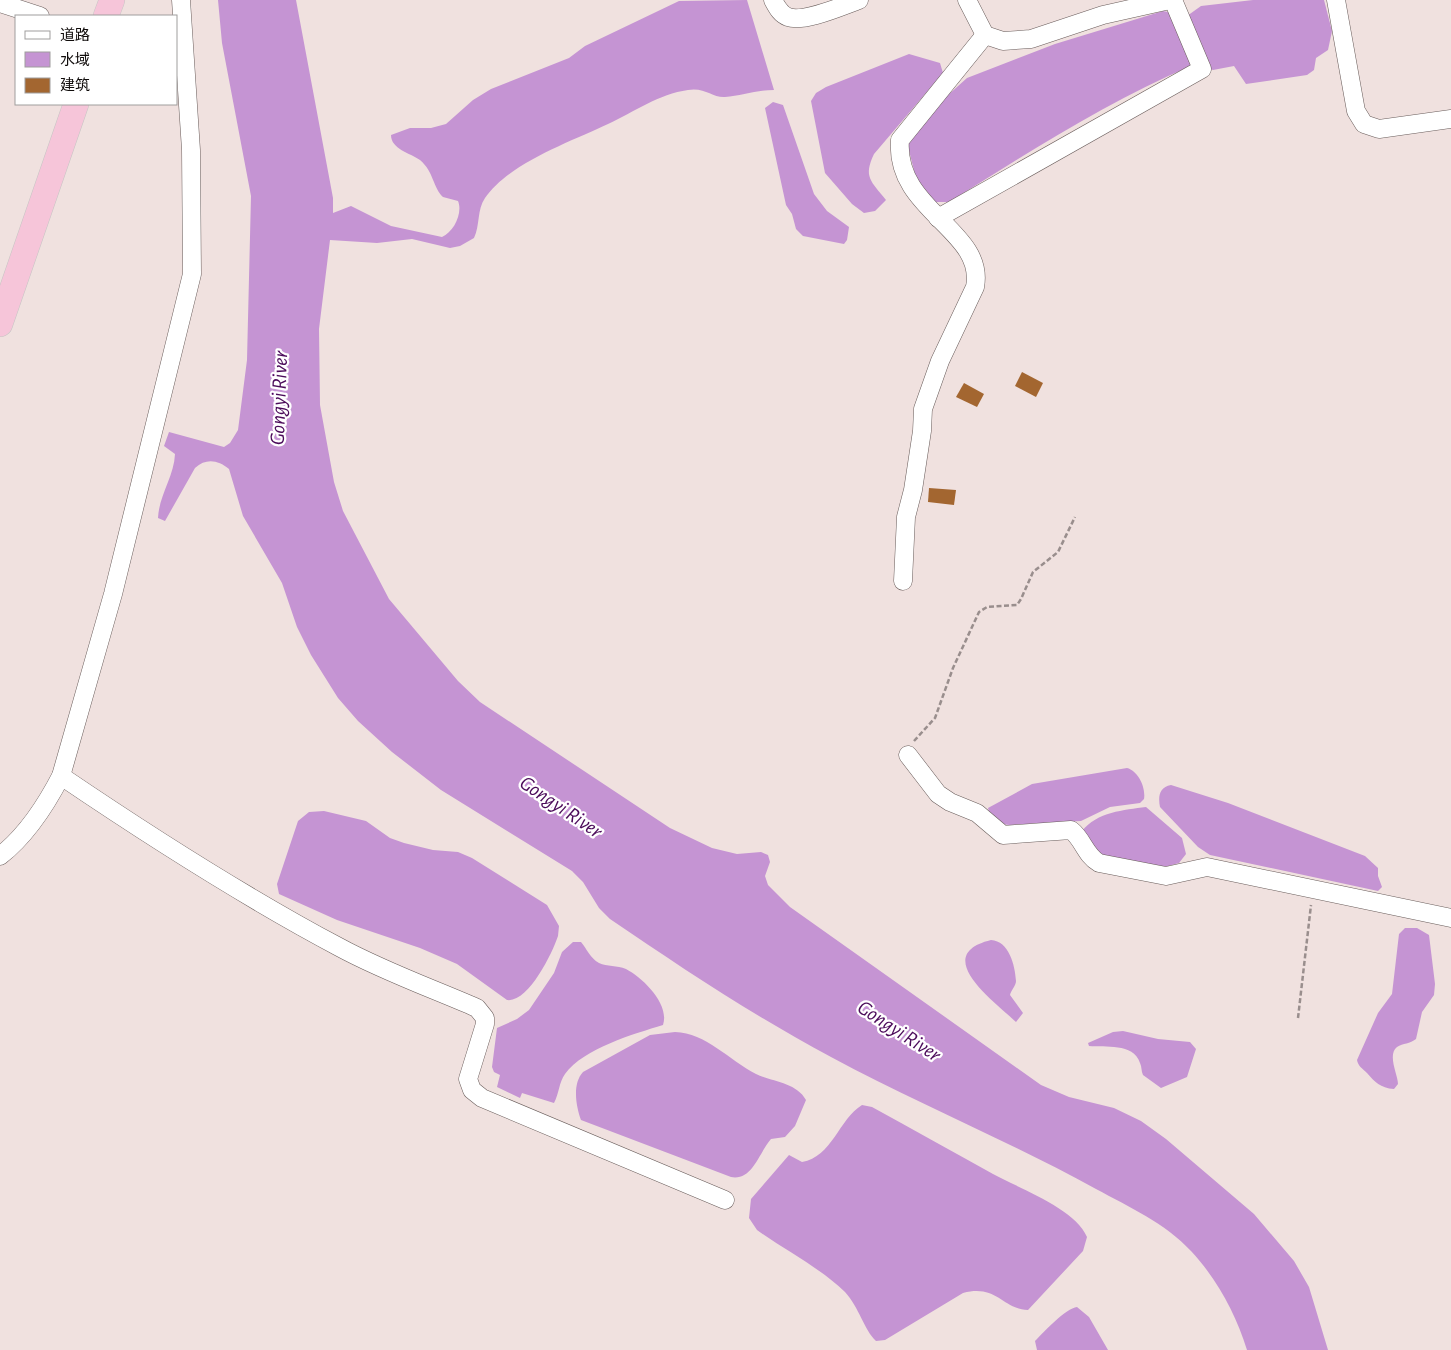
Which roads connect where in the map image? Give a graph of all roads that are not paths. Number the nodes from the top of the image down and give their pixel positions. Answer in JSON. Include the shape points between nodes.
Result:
{"nodes":[{"id":1,"x":112,"y":0,"type":"edge"},
{"id":2,"x":181,"y":0,"type":"edge"},
{"id":3,"x":773,"y":0,"type":"edge"},
{"id":4,"x":859,"y":0,"type":"edge"},
{"id":5,"x":967,"y":0,"type":"edge"},
{"id":6,"x":1172,"y":0,"type":"edge"},
{"id":7,"x":1336,"y":0,"type":"edge"},
{"id":8,"x":0,"y":3,"type":"edge"},
{"id":9,"x":37,"y":15,"type":"edge"},
{"id":10,"x":106,"y":15,"type":"edge"},
{"id":11,"x":985,"y":35,"type":"junction"},
{"id":12,"x":76,"y":105,"type":"edge"},
{"id":13,"x":1451,"y":119,"type":"edge"},
{"id":14,"x":938,"y":218,"type":"junction"},
{"id":15,"x":0,"y":324,"type":"edge"},
{"id":16,"x":903,"y":581,"type":"dead end"},
{"id":17,"x":908,"y":755,"type":"road end"},
{"id":18,"x":61,"y":776,"type":"junction"},
{"id":19,"x":0,"y":856,"type":"edge"},
{"id":20,"x":1451,"y":918,"type":"edge"},
{"id":21,"x":725,"y":1200,"type":"dead end"}],
"edges":[{"from":1,"to":10,"type":"highway"},
{"from":2,"to":18,"type":"street","via":[[191,150],[192,274],[113,594]]},
{"from":3,"to":4,"type":"street","via":[[786,17],[800,19]]},
{"from":5,"to":11,"type":"street"},
{"from":6,"to":11,"type":"street","via":[[1103,15],[1031,39],[1003,41]]},
{"from":6,"to":14,"type":"street","via":[[1202,69]]},
{"from":7,"to":13,"type":"street","via":[[1356,111],[1364,124],[1380,129]]},
{"from":8,"to":9,"type":"street"},
{"from":11,"to":14,"type":"street","via":[[900,140],[900,159],[908,183]]},
{"from":12,"to":15,"type":"highway"},
{"from":14,"to":16,"type":"street","via":[[954,233],[971,257],[977,277],[940,361],[923,410],[913,490],[906,516]]},
{"from":17,"to":20,"type":"street","via":[[938,794],[977,813],[1002,835],[1071,830],[1077,834],[1091,858],[1099,863],[1166,876],[1207,867]]},
{"from":18,"to":19,"type":"street","via":[[27,829]]},
{"from":18,"to":21,"type":"street","via":[[243,893],[340,948],[477,1008],[485,1018],[485,1024],[468,1079],[472,1090],[482,1098]]}]}
